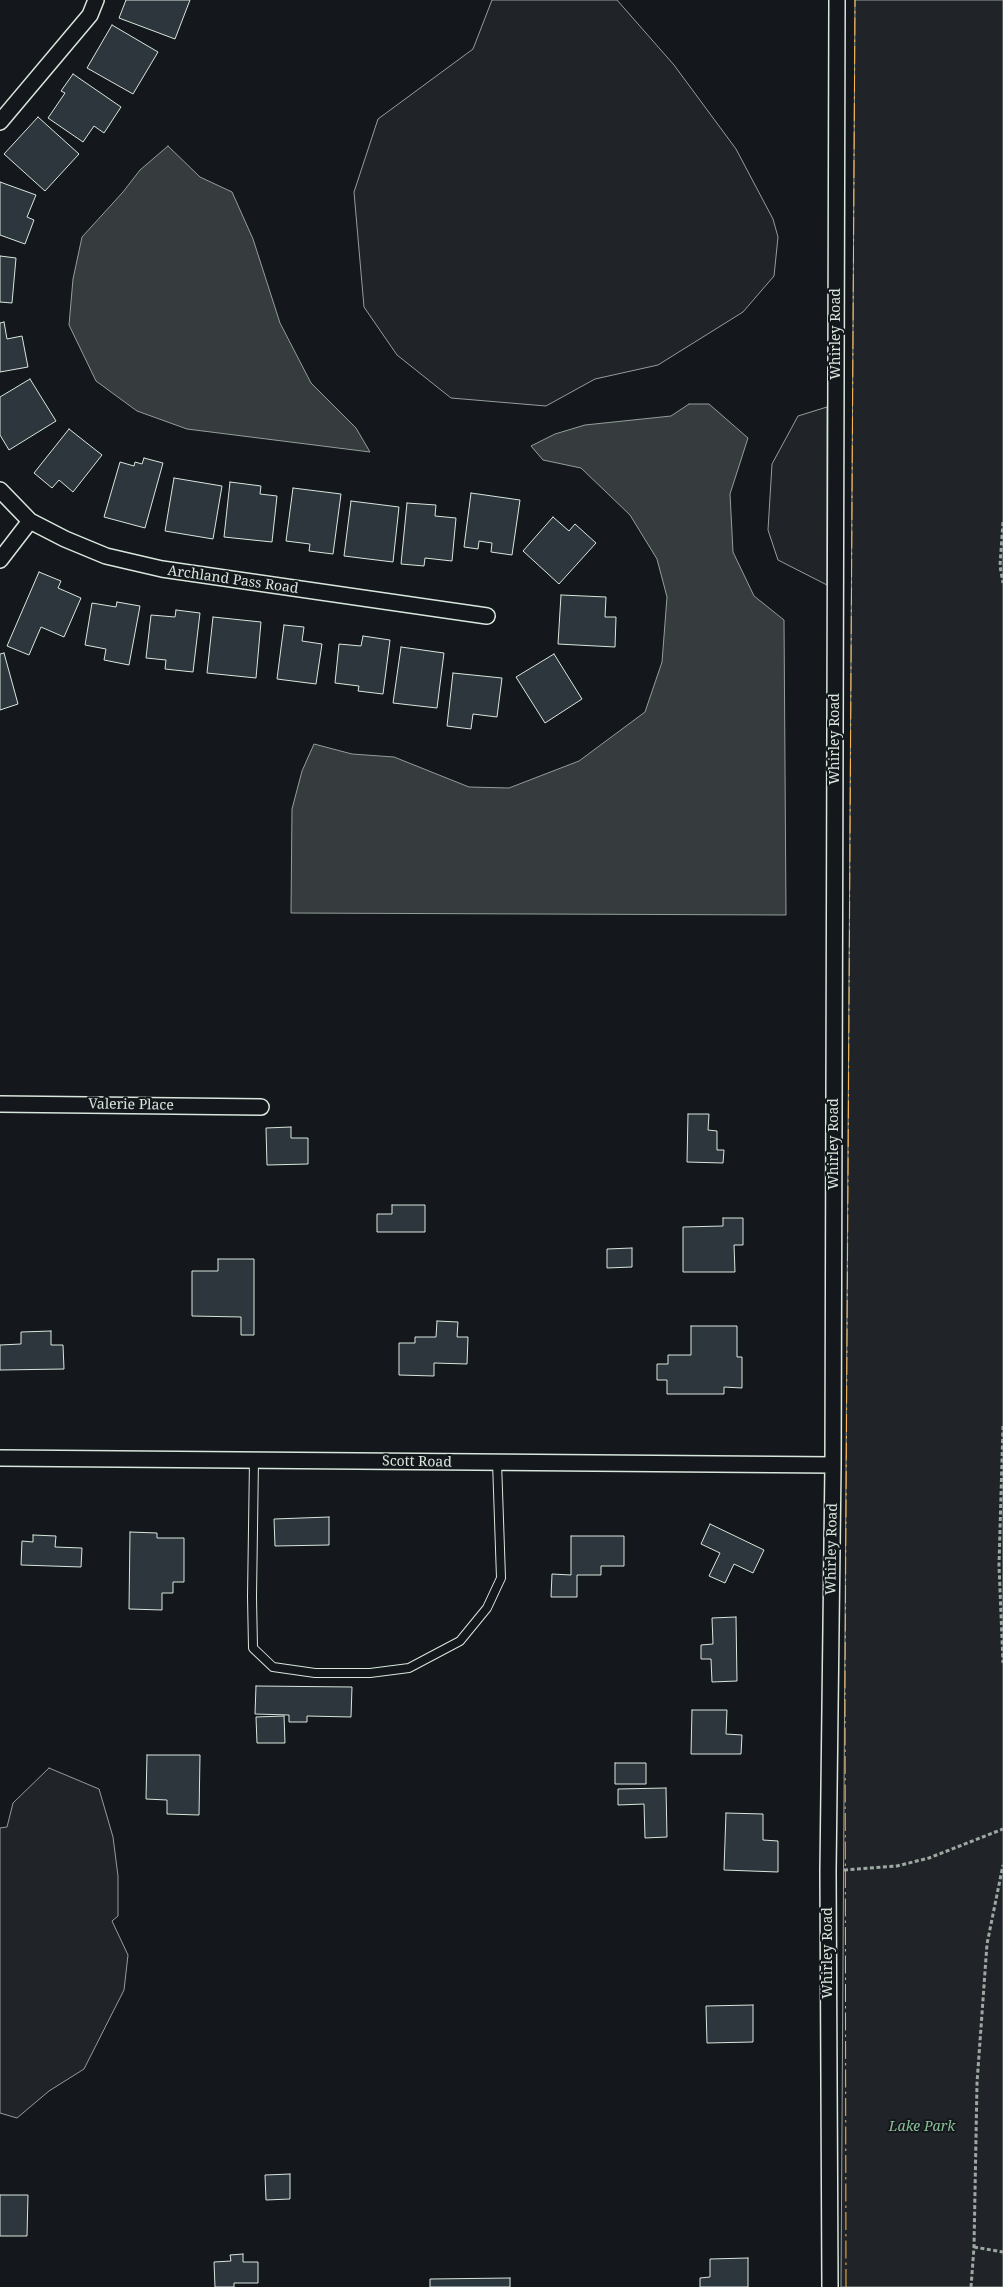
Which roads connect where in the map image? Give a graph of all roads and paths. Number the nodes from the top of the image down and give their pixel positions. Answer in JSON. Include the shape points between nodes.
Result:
{"nodes":[{"id":1,"x":96,"y":0,"type":"edge"},
{"id":2,"x":837,"y":0,"type":"edge"},
{"id":3,"x":0,"y":122,"type":"edge"},
{"id":4,"x":0,"y":490,"type":"edge"},
{"id":5,"x":30,"y":521,"type":"junction"},
{"id":6,"x":1003,"y":522,"type":"edge"},
{"id":7,"x":0,"y":560,"type":"edge"},
{"id":8,"x":1003,"y":583,"type":"edge"},
{"id":9,"x":487,"y":616,"type":"dead end"},
{"id":10,"x":0,"y":1104,"type":"edge"},
{"id":11,"x":262,"y":1107,"type":"dead end"},
{"id":12,"x":1003,"y":1426,"type":"edge"},
{"id":13,"x":0,"y":1458,"type":"edge"},
{"id":14,"x":254,"y":1460,"type":"junction"},
{"id":15,"x":497,"y":1462,"type":"junction"},
{"id":16,"x":833,"y":1465,"type":"junction"},
{"id":17,"x":1003,"y":1663,"type":"edge"},
{"id":18,"x":1003,"y":1829,"type":"edge"},
{"id":19,"x":1003,"y":1866,"type":"edge"},
{"id":20,"x":828,"y":1871,"type":"junction"},
{"id":21,"x":974,"y":2247,"type":"junction"},
{"id":22,"x":1003,"y":2252,"type":"edge"},
{"id":23,"x":830,"y":2287,"type":"edge"},
{"id":24,"x":971,"y":2287,"type":"edge"}],
"edges":[{"from":1,"to":3,"type":"street","via":[[90,15]]},
{"from":2,"to":16,"type":"street","name":"Whirley Road"},
{"from":4,"to":5,"type":"street","name":"Archland Pass Road"},
{"from":5,"to":7,"type":"street"},
{"from":5,"to":9,"type":"street","name":"Archland Pass Road","via":[[106,556],[162,570]]},
{"from":6,"to":8,"type":"path","via":[[1000,566]]},
{"from":10,"to":11,"type":"street","name":"Valerie Place"},
{"from":12,"to":17,"type":"path","via":[[999,1565]]},
{"from":13,"to":14,"type":"street","name":"Scott Road"},
{"from":14,"to":15,"type":"street","name":"Scott Road"},
{"from":14,"to":15,"type":"lane","via":[[253,1648],[273,1667],[315,1672],[409,1668],[460,1641],[486,1608],[500,1578]]},
{"from":15,"to":16,"type":"street","name":"Scott Road"},
{"from":16,"to":20,"type":"street","name":"Whirley Road"},
{"from":18,"to":20,"type":"path","via":[[929,1858],[897,1866]]},
{"from":19,"to":21,"type":"path","via":[[986,1954],[977,2083]]},
{"from":20,"to":23,"type":"street","name":"Whirley Road"},
{"from":21,"to":22,"type":"path"},
{"from":21,"to":24,"type":"path"}]}
